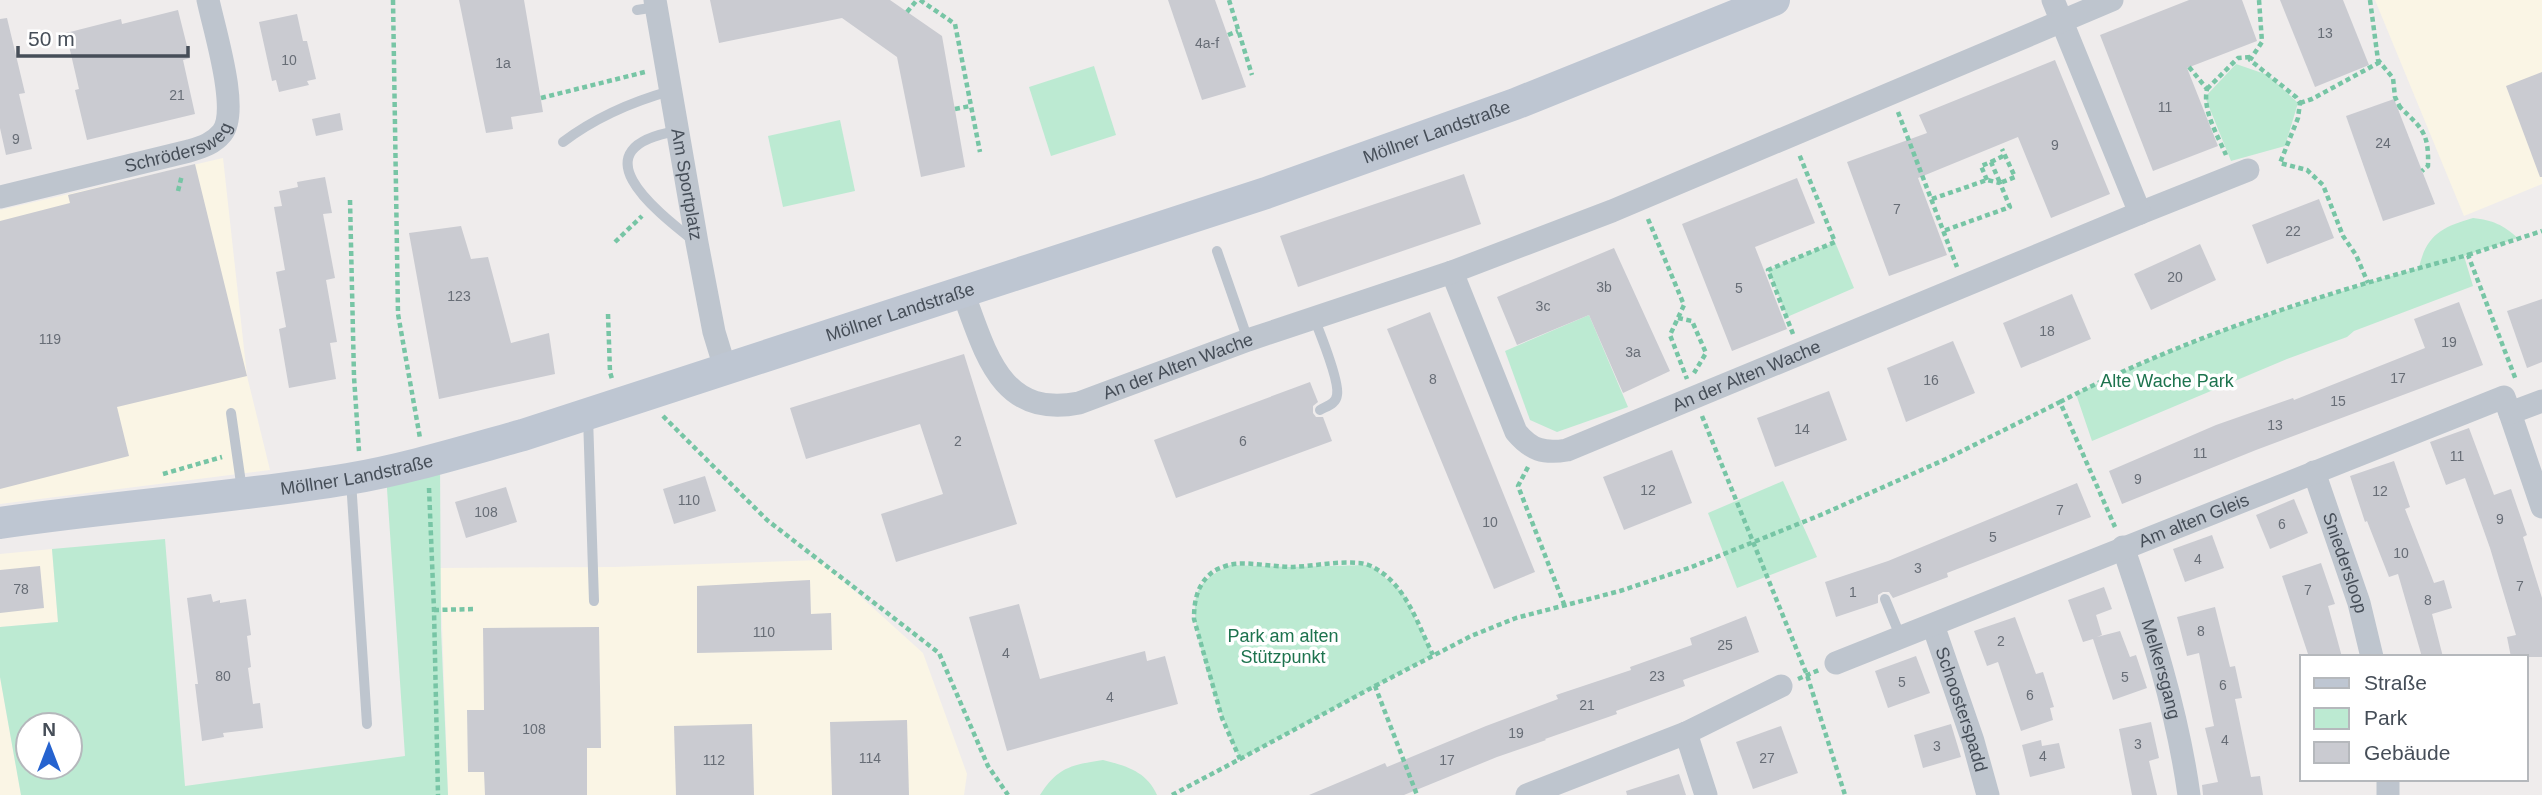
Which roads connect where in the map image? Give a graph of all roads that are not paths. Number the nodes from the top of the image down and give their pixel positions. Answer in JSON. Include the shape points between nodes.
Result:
{"nodes":[{"id":1,"x":208,"y":0,"type":"edge"},
{"id":2,"x":1774,"y":0,"type":"edge"},
{"id":3,"x":2112,"y":0,"type":"edge"},
{"id":4,"x":649,"y":6,"type":"edge"},
{"id":5,"x":2057,"y":10,"type":"edge"},
{"id":6,"x":670,"y":91,"type":"junction"},
{"id":7,"x":677,"y":131,"type":"junction"},
{"id":8,"x":563,"y":142,"type":"dead end"},
{"id":9,"x":2241,"y":173,"type":"road end"},
{"id":10,"x":0,"y":197,"type":"edge"},
{"id":11,"x":2140,"y":213,"type":"junction"},
{"id":12,"x":697,"y":243,"type":"junction"},
{"id":13,"x":1217,"y":251,"type":"dead end"},
{"id":14,"x":1452,"y":272,"type":"junction"},
{"id":15,"x":962,"y":290,"type":"junction"},
{"id":16,"x":1314,"y":318,"type":"junction"},
{"id":17,"x":1248,"y":340,"type":"junction"},
{"id":18,"x":725,"y":368,"type":"junction"},
{"id":19,"x":2526,"y":407,"type":"edge"},
{"id":20,"x":1320,"y":410,"type":"dead end"},
{"id":21,"x":231,"y":413,"type":"dead end"},
{"id":22,"x":588,"y":414,"type":"junction"},
{"id":23,"x":2314,"y":472,"type":"junction"},
{"id":24,"x":357,"y":477,"type":"junction"},
{"id":25,"x":242,"y":494,"type":"junction"},
{"id":26,"x":2542,"y":507,"type":"edge"},
{"id":27,"x":0,"y":523,"type":"edge"},
{"id":28,"x":2123,"y":547,"type":"junction"},
{"id":29,"x":1885,"y":599,"type":"dead end"},
{"id":30,"x":594,"y":601,"type":"dead end"},
{"id":31,"x":1933,"y":625,"type":"junction"},
{"id":32,"x":1901,"y":638,"type":"junction"},
{"id":33,"x":2372,"y":655,"type":"edge"},
{"id":34,"x":1836,"y":663,"type":"road end"},
{"id":35,"x":1781,"y":686,"type":"road end"},
{"id":36,"x":367,"y":724,"type":"dead end"},
{"id":37,"x":1686,"y":733,"type":"junction"},
{"id":38,"x":1527,"y":795,"type":"edge"},
{"id":39,"x":1706,"y":795,"type":"edge"},
{"id":40,"x":1988,"y":795,"type":"edge"},
{"id":41,"x":2189,"y":795,"type":"edge"}],
"edges":[{"from":1,"to":10,"type":"street","name":"Schrödersweg","via":[[230,112],[224,131],[212,143]]},
{"from":2,"to":15,"type":"main road","name":"Möllner Landstraße","via":[[1502,109],[1266,193]]},
{"from":3,"to":5,"type":"street","name":"An der Alten Wache"},
{"from":4,"to":6,"type":"street","name":"Am Sportplatz"},
{"from":5,"to":11,"type":"street"},
{"from":5,"to":14,"type":"street","name":"An der Alten Wache","via":[[1892,95]]},
{"from":6,"to":7,"type":"street","name":"Am Sportplatz"},
{"from":6,"to":8,"type":"lane","via":[[627,104]]},
{"from":7,"to":12,"type":"street","name":"Am Sportplatz"},
{"from":7,"to":12,"type":"lane","via":[[645,140],[634,150],[627,163],[629,177],[653,206]]},
{"from":9,"to":11,"type":"street","name":"An der Alten Wache"},
{"from":11,"to":14,"type":"street","name":"An der Alten Wache","via":[[1551,453],[1525,443],[1516,432]]},
{"from":12,"to":18,"type":"street","name":"Am Sportplatz"},
{"from":13,"to":17,"type":"lane"},
{"from":14,"to":16,"type":"street","name":"An der Alten Wache"},
{"from":15,"to":17,"type":"street","name":"An der Alten Wache","via":[[996,373],[1023,398],[1041,405],[1079,403]]},
{"from":15,"to":18,"type":"main road","name":"Möllner Landstraße"},
{"from":16,"to":17,"type":"street","name":"An der Alten Wache"},
{"from":16,"to":20,"type":"lane","via":[[1337,395]]},
{"from":18,"to":22,"type":"main road","name":"Möllner Landstraße"},
{"from":19,"to":23,"type":"street","name":"Am alten Gleis","via":[[2504,397]]},
{"from":19,"to":26,"type":"street"},
{"from":21,"to":25,"type":"lane"},
{"from":22,"to":24,"type":"main road","name":"Möllner Landstraße"},
{"from":22,"to":30,"type":"lane"},
{"from":23,"to":28,"type":"street","name":"Am alten Gleis"},
{"from":23,"to":33,"type":"street","name":"Sniedersloop","via":[[2359,603]]},
{"from":24,"to":25,"type":"main road","name":"Möllner Landstraße"},
{"from":24,"to":36,"type":"lane"},
{"from":25,"to":27,"type":"main road","name":"Möllner Landstraße"},
{"from":28,"to":31,"type":"street","name":"Am alten Gleis"},
{"from":28,"to":41,"type":"street","name":"Melkersgang","via":[[2166,679]]},
{"from":29,"to":32,"type":"lane"},
{"from":31,"to":32,"type":"street","name":"Am alten Gleis"},
{"from":31,"to":40,"type":"street","name":"Schoosterspadd"},
{"from":32,"to":34,"type":"street","name":"Am alten Gleis"},
{"from":35,"to":37,"type":"street"},
{"from":37,"to":38,"type":"street"},
{"from":37,"to":39,"type":"street"}]}
